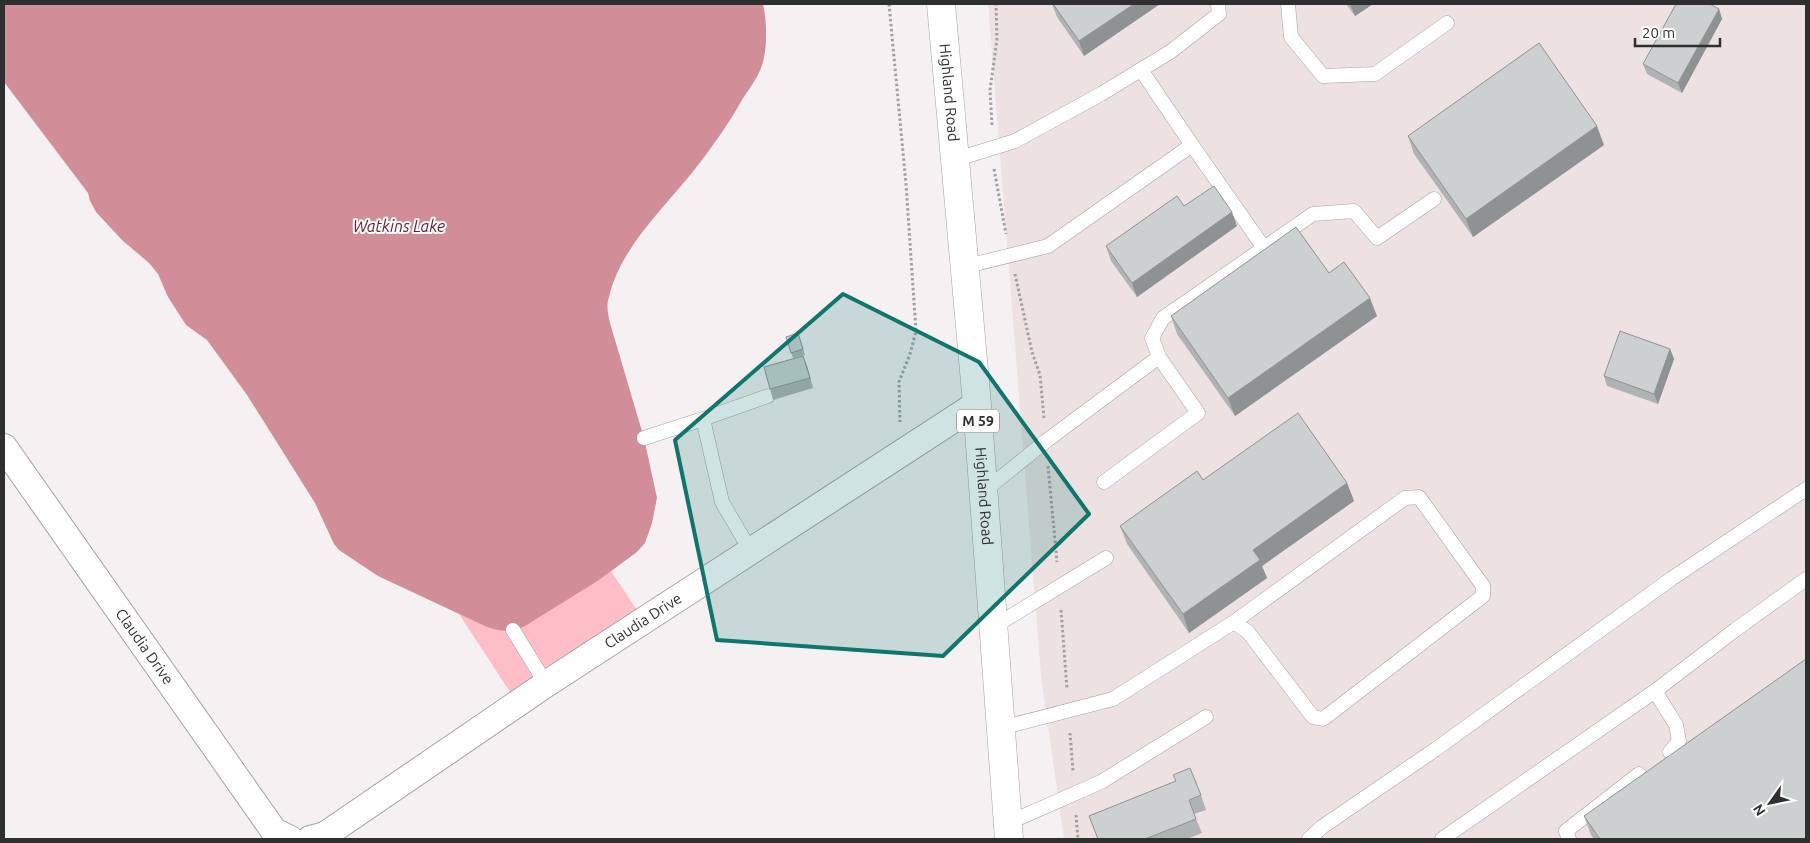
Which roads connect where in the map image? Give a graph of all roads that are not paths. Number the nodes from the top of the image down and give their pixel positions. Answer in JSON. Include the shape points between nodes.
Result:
{"nodes":[{"id":1,"x":941,"y":4,"type":"edge"},
{"id":2,"x":1218,"y":4,"type":"edge"},
{"id":3,"x":1288,"y":4,"type":"edge"},
{"id":4,"x":1447,"y":23,"type":"dead end"},
{"id":5,"x":1141,"y":70,"type":"junction"},
{"id":6,"x":1192,"y":145,"type":"junction"},
{"id":7,"x":954,"y":160,"type":"junction"},
{"id":8,"x":1434,"y":199,"type":"edge"},
{"id":9,"x":1264,"y":248,"type":"junction"},
{"id":10,"x":963,"y":267,"type":"junction"},
{"id":11,"x":1159,"y":357,"type":"junction"},
{"id":12,"x":768,"y":396,"type":"edge"},
{"id":13,"x":976,"y":404,"type":"junction"},
{"id":14,"x":703,"y":420,"type":"junction"},
{"id":15,"x":644,"y":438,"type":"dead end"},
{"id":16,"x":4,"y":447,"type":"edge"},
{"id":17,"x":1104,"y":482,"type":"dead end"},
{"id":18,"x":1806,"y":489,"type":"edge"},
{"id":19,"x":983,"y":492,"type":"junction"},
{"id":20,"x":750,"y":550,"type":"junction"},
{"id":21,"x":1106,"y":558,"type":"dead end"},
{"id":22,"x":1806,"y":580,"type":"edge"},
{"id":23,"x":1234,"y":622,"type":"junction"},
{"id":24,"x":993,"y":627,"type":"junction"},
{"id":25,"x":513,"y":630,"type":"dead end"},
{"id":26,"x":546,"y":684,"type":"junction"},
{"id":27,"x":1655,"y":691,"type":"junction"},
{"id":28,"x":1206,"y":717,"type":"dead end"},
{"id":29,"x":1001,"y":728,"type":"junction"},
{"id":30,"x":1670,"y":752,"type":"dead end"},
{"id":31,"x":1639,"y":774,"type":"dead end"},
{"id":32,"x":1009,"y":831,"type":"edge"},
{"id":33,"x":1563,"y":837,"type":"edge"},
{"id":34,"x":290,"y":839,"type":"edge"},
{"id":35,"x":310,"y":839,"type":"edge"},
{"id":36,"x":1309,"y":839,"type":"edge"},
{"id":37,"x":1442,"y":839,"type":"edge"}],
"edges":[{"from":1,"to":7,"type":"highway","name":"Highland Road","number":"M 59"},
{"from":2,"to":5,"type":"lane","via":[[1219,14]]},
{"from":3,"to":4,"type":"lane","via":[[1291,37],[1323,76],[1374,74]]},
{"from":5,"to":6,"type":"lane"},
{"from":5,"to":7,"type":"lane","via":[[1015,141]]},
{"from":6,"to":9,"type":"lane"},
{"from":6,"to":10,"type":"lane","via":[[1048,246]]},
{"from":7,"to":10,"type":"highway","name":"Highland Road","number":"M 59"},
{"from":8,"to":9,"type":"lane","via":[[1377,238],[1354,211],[1313,214]]},
{"from":9,"to":11,"type":"lane","via":[[1163,318],[1152,338]]},
{"from":10,"to":13,"type":"highway","name":"Highland Road","number":"M 59"},
{"from":11,"to":17,"type":"lane","via":[[1198,414]]},
{"from":11,"to":19,"type":"lane"},
{"from":12,"to":14,"type":"lane"},
{"from":13,"to":19,"type":"highway","name":"Highland Road","number":"M 59"},
{"from":13,"to":20,"type":"street","name":"Claudia Drive"},
{"from":14,"to":15,"type":"lane"},
{"from":14,"to":20,"type":"lane","via":[[722,502]]},
{"from":16,"to":34,"type":"street","name":"Claudia Drive","via":[[274,831]]},
{"from":18,"to":36,"type":"lane","via":[[1671,579]]},
{"from":19,"to":24,"type":"highway","name":"Highland Road","number":"M 59"},
{"from":20,"to":26,"type":"street","name":"Claudia Drive"},
{"from":21,"to":24,"type":"lane"},
{"from":22,"to":27,"type":"lane"},
{"from":23,"to":23,"type":"lane","via":[[1248,632],[1313,717],[1323,720],[1483,596],[1483,586],[1419,497],[1405,498]]},
{"from":23,"to":29,"type":"lane","via":[[1113,699]]},
{"from":24,"to":29,"type":"highway","name":"Highland Road","number":"M 59"},
{"from":25,"to":26,"type":"lane"},
{"from":26,"to":35,"type":"street","name":"Claudia Drive","via":[[325,835]]},
{"from":27,"to":30,"type":"lane","via":[[1676,725],[1679,741]]},
{"from":27,"to":37,"type":"lane"},
{"from":28,"to":32,"type":"lane","via":[[1100,782]]},
{"from":29,"to":32,"type":"highway","name":"Highland Road","number":"M 59"},
{"from":31,"to":33,"type":"lane"}]}
